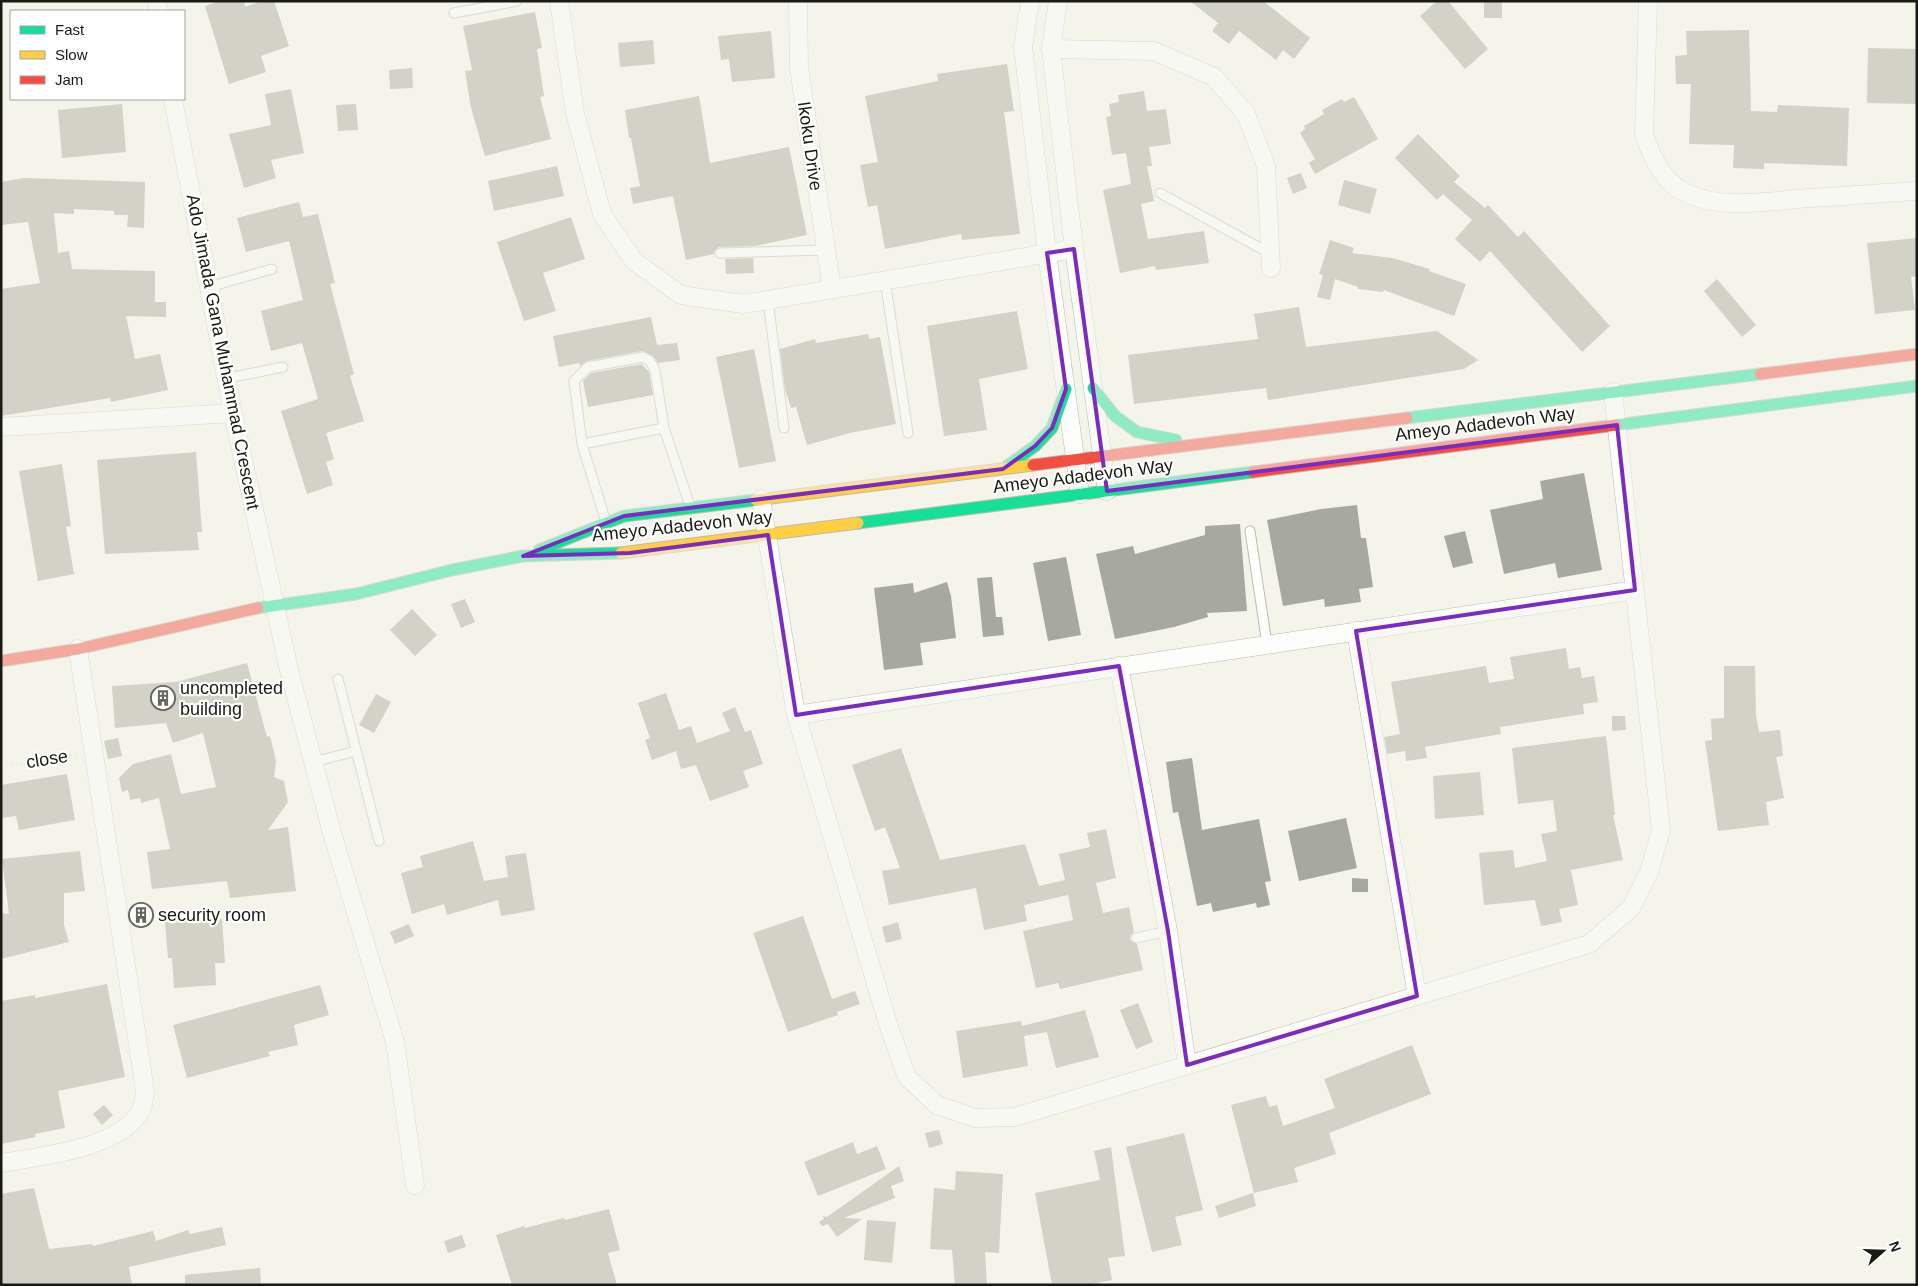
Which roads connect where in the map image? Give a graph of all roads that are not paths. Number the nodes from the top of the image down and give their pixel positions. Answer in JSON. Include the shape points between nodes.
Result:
{"nodes":[{"id":1,"x":517,"y":1,"type":"edge"},
{"id":2,"x":559,"y":1,"type":"edge"},
{"id":3,"x":798,"y":1,"type":"edge"},
{"id":4,"x":1030,"y":1,"type":"edge"},
{"id":5,"x":1058,"y":1,"type":"edge"},
{"id":6,"x":1648,"y":1,"type":"edge"},
{"id":7,"x":454,"y":12,"type":"dead end"},
{"id":8,"x":1050,"y":49,"type":"junction"},
{"id":9,"x":173,"y":100,"type":"edge"},
{"id":10,"x":1917,"y":191,"type":"edge"},
{"id":11,"x":1160,"y":193,"type":"dead end"},
{"id":12,"x":1074,"y":249,"type":"junction"},
{"id":13,"x":826,"y":250,"type":"junction"},
{"id":14,"x":1047,"y":253,"type":"junction"},
{"id":15,"x":720,"y":254,"type":"dead end"},
{"id":16,"x":1271,"y":261,"type":"joint"},
{"id":17,"x":272,"y":269,"type":"dead end"},
{"id":18,"x":885,"y":280,"type":"junction"},
{"id":19,"x":209,"y":287,"type":"junction"},
{"id":20,"x":832,"y":289,"type":"junction"},
{"id":21,"x":768,"y":300,"type":"junction"},
{"id":22,"x":1917,"y":354,"type":"edge"},
{"id":23,"x":283,"y":367,"type":"dead end"},
{"id":24,"x":228,"y":378,"type":"junction"},
{"id":25,"x":1917,"y":386,"type":"edge"},
{"id":26,"x":1093,"y":388,"type":"junction"},
{"id":27,"x":1066,"y":390,"type":"junction"},
{"id":28,"x":1614,"y":392,"type":"junction"},
{"id":29,"x":233,"y":412,"type":"junction"},
{"id":30,"x":1617,"y":425,"type":"junction"},
{"id":31,"x":1,"y":427,"type":"edge"},
{"id":32,"x":664,"y":428,"type":"junction"},
{"id":33,"x":784,"y":428,"type":"dead end"},
{"id":34,"x":908,"y":433,"type":"dead end"},
{"id":35,"x":582,"y":444,"type":"junction"},
{"id":36,"x":1198,"y":444,"type":"junction"},
{"id":37,"x":1103,"y":456,"type":"junction"},
{"id":38,"x":1075,"y":460,"type":"junction"},
{"id":39,"x":1003,"y":469,"type":"junction"},
{"id":40,"x":1107,"y":491,"type":"junction"},
{"id":41,"x":1080,"y":494,"type":"junction"},
{"id":42,"x":761,"y":499,"type":"junction"},
{"id":43,"x":691,"y":508,"type":"junction"},
{"id":44,"x":606,"y":522,"type":"junction"},
{"id":45,"x":1250,"y":531,"type":"dead end"},
{"id":46,"x":768,"y":535,"type":"junction"},
{"id":47,"x":523,"y":556,"type":"junction"},
{"id":48,"x":1635,"y":590,"type":"junction"},
{"id":49,"x":275,"y":604,"type":"junction"},
{"id":50,"x":1356,"y":631,"type":"junction"},
{"id":51,"x":1267,"y":644,"type":"junction"},
{"id":52,"x":78,"y":649,"type":"junction"},
{"id":53,"x":1,"y":661,"type":"edge"},
{"id":54,"x":1119,"y":666,"type":"junction"},
{"id":55,"x":338,"y":679,"type":"dead end"},
{"id":56,"x":796,"y":715,"type":"junction"},
{"id":57,"x":356,"y":751,"type":"junction"},
{"id":58,"x":313,"y":762,"type":"junction"},
{"id":59,"x":379,"y":841,"type":"dead end"},
{"id":60,"x":1168,"y":931,"type":"junction"},
{"id":61,"x":1136,"y":938,"type":"dead end"},
{"id":62,"x":1417,"y":996,"type":"junction"},
{"id":63,"x":1187,"y":1065,"type":"junction"},
{"id":64,"x":1,"y":1163,"type":"edge"},
{"id":65,"x":415,"y":1185,"type":"dead end"}],
"edges":[{"from":1,"to":7,"type":"lane"},
{"from":2,"to":21,"type":"street","via":[[575,114],[602,214],[634,262],[681,295],[743,304]]},
{"from":3,"to":13,"type":"street","name":"Ikoku Drive","via":[[799,68]]},
{"from":4,"to":14,"type":"street","via":[[1023,47]]},
{"from":5,"to":8,"type":"street"},
{"from":6,"to":10,"type":"street","via":[[1644,135],[1663,174],[1678,189],[1700,198],[1734,203]]},
{"from":8,"to":12,"type":"street"},
{"from":8,"to":16,"type":"street","via":[[1154,51],[1214,77],[1246,114],[1266,166]]},
{"from":9,"to":19,"type":"street","name":"Ado Jimada Gana Muhammad Crescent"},
{"from":11,"to":16,"type":"lane"},
{"from":12,"to":14,"type":"street"},
{"from":12,"to":26,"type":"street"},
{"from":13,"to":15,"type":"lane"},
{"from":13,"to":20,"type":"street","name":"Ikoku Drive"},
{"from":14,"to":18,"type":"street"},
{"from":14,"to":27,"type":"street"},
{"from":17,"to":19,"type":"lane"},
{"from":18,"to":20,"type":"street"},
{"from":18,"to":34,"type":"lane"},
{"from":19,"to":24,"type":"street","name":"Ado Jimada Gana Muhammad Crescent"},
{"from":20,"to":21,"type":"street"},
{"from":21,"to":33,"type":"lane"},
{"from":22,"to":28,"type":"street","name":"Ameyo Adadevoh Way"},
{"from":23,"to":24,"type":"lane"},
{"from":24,"to":29,"type":"street","name":"Ado Jimada Gana Muhammad Crescent"},
{"from":25,"to":30,"type":"street","name":"Ameyo Adadevoh Way"},
{"from":26,"to":36,"type":"street","via":[[1115,416],[1136,432]]},
{"from":26,"to":37,"type":"street"},
{"from":27,"to":38,"type":"street"},
{"from":27,"to":39,"type":"street","via":[[1052,428],[1035,446]]},
{"from":28,"to":30,"type":"street"},
{"from":28,"to":36,"type":"street","name":"Ameyo Adadevoh Way"},
{"from":29,"to":31,"type":"street"},
{"from":29,"to":49,"type":"street","name":"Ado Jimada Gana Muhammad Crescent"},
{"from":30,"to":40,"type":"street","name":"Ameyo Adadevoh Way"},
{"from":30,"to":48,"type":"street"},
{"from":32,"to":35,"type":"lane"},
{"from":32,"to":35,"type":"lane","via":[[655,370],[643,357],[588,368],[574,381]]},
{"from":32,"to":43,"type":"lane"},
{"from":35,"to":44,"type":"lane"},
{"from":36,"to":37,"type":"street","name":"Ameyo Adadevoh Way"},
{"from":37,"to":38,"type":"street","name":"Ameyo Adadevoh Way"},
{"from":37,"to":40,"type":"street"},
{"from":38,"to":39,"type":"street","name":"Ameyo Adadevoh Way"},
{"from":38,"to":41,"type":"street"},
{"from":39,"to":42,"type":"street","name":"Ameyo Adadevoh Way"},
{"from":40,"to":41,"type":"street","name":"Ameyo Adadevoh Way"},
{"from":41,"to":46,"type":"street","name":"Ameyo Adadevoh Way"},
{"from":42,"to":43,"type":"street","name":"Ameyo Adadevoh Way"},
{"from":42,"to":46,"type":"street"},
{"from":43,"to":44,"type":"street","name":"Ameyo Adadevoh Way","via":[[624,516]]},
{"from":44,"to":47,"type":"street","name":"Ameyo Adadevoh Way"},
{"from":45,"to":51,"type":"lane"},
{"from":46,"to":47,"type":"street","name":"Ameyo Adadevoh Way","via":[[630,552]]},
{"from":46,"to":56,"type":"street"},
{"from":47,"to":49,"type":"street","via":[[356,594]]},
{"from":48,"to":50,"type":"street"},
{"from":48,"to":62,"type":"street","via":[[1661,830],[1649,872],[1631,908],[1588,944]]},
{"from":49,"to":52,"type":"street"},
{"from":49,"to":58,"type":"street","name":"Ado Jimada Gana Muhammad Crescent"},
{"from":50,"to":51,"type":"street"},
{"from":50,"to":62,"type":"street"},
{"from":51,"to":54,"type":"street"},
{"from":52,"to":53,"type":"street"},
{"from":52,"to":64,"type":"street","via":[[145,1091],[142,1109],[132,1122],[97,1143]]},
{"from":54,"to":56,"type":"street"},
{"from":54,"to":60,"type":"street"},
{"from":55,"to":57,"type":"lane"},
{"from":56,"to":63,"type":"street","via":[[888,1024],[907,1077],[938,1105],[975,1118],[1015,1117]]},
{"from":57,"to":58,"type":"lane"},
{"from":57,"to":59,"type":"lane"},
{"from":58,"to":65,"type":"street","name":"Ado Jimada Gana Muhammad Crescent","via":[[334,843],[395,1042]]},
{"from":60,"to":61,"type":"lane"},
{"from":60,"to":63,"type":"street"},
{"from":62,"to":63,"type":"street"}]}
